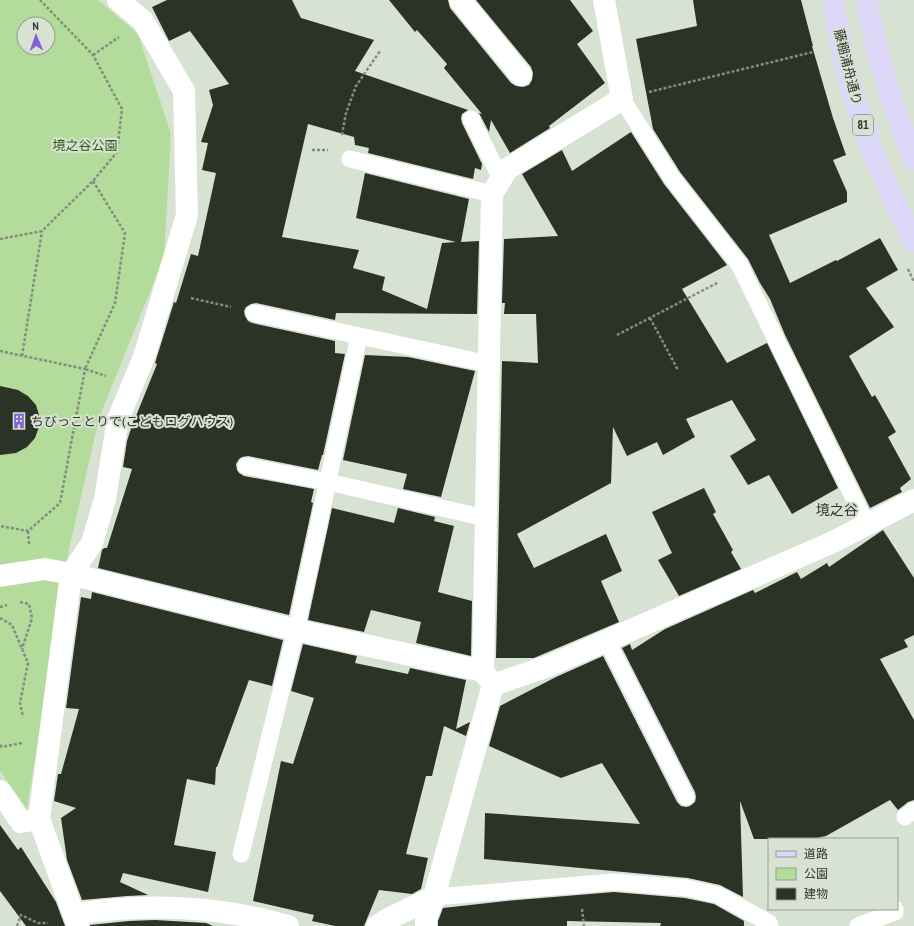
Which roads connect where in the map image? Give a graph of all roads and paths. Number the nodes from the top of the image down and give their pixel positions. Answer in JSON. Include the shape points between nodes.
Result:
{"nodes":[{"id":1,"x":40,"y":0,"type":"edge"},
{"id":2,"x":118,"y":0,"type":"edge"},
{"id":3,"x":460,"y":0,"type":"edge"},
{"id":4,"x":604,"y":0,"type":"edge"},
{"id":5,"x":833,"y":0,"type":"edge"},
{"id":6,"x":866,"y":0,"type":"edge"},
{"id":7,"x":380,"y":51,"type":"dead end"},
{"id":8,"x":815,"y":51,"type":"dead end"},
{"id":9,"x":521,"y":75,"type":"dead end"},
{"id":10,"x":622,"y":99,"type":"junction"},
{"id":11,"x":471,"y":119,"type":"dead end"},
{"id":12,"x":350,"y":158,"type":"joint"},
{"id":13,"x":914,"y":160,"type":"edge"},
{"id":14,"x":93,"y":181,"type":"junction"},
{"id":15,"x":496,"y":187,"type":"junction"},
{"id":16,"x":42,"y":231,"type":"junction"},
{"id":17,"x":0,"y":239,"type":"edge"},
{"id":18,"x":914,"y":242,"type":"edge"},
{"id":19,"x":742,"y":270,"type":"junction"},
{"id":20,"x":185,"y":296,"type":"dead end"},
{"id":21,"x":254,"y":313,"type":"joint"},
{"id":22,"x":650,"y":318,"type":"junction"},
{"id":23,"x":617,"y":335,"type":"dead end"},
{"id":24,"x":359,"y":336,"type":"junction"},
{"id":25,"x":0,"y":351,"type":"edge"},
{"id":26,"x":22,"y":356,"type":"junction"},
{"id":27,"x":489,"y":364,"type":"junction"},
{"id":28,"x":84,"y":369,"type":"junction"},
{"id":29,"x":678,"y":370,"type":"dead end"},
{"id":30,"x":246,"y":466,"type":"dead end"},
{"id":31,"x":328,"y":482,"type":"junction"},
{"id":32,"x":914,"y":500,"type":"edge"},
{"id":33,"x":486,"y":518,"type":"junction"},
{"id":34,"x":868,"y":525,"type":"junction"},
{"id":35,"x":0,"y":526,"type":"edge"},
{"id":36,"x":71,"y":574,"type":"junction"},
{"id":37,"x":0,"y":576,"type":"edge"},
{"id":38,"x":16,"y":602,"type":"dead end"},
{"id":39,"x":11,"y":604,"type":"dead end"},
{"id":40,"x":0,"y":607,"type":"edge"},
{"id":41,"x":0,"y":618,"type":"edge"},
{"id":42,"x":296,"y":630,"type":"junction"},
{"id":43,"x":607,"y":641,"type":"junction"},
{"id":44,"x":22,"y":649,"type":"junction"},
{"id":45,"x":488,"y":678,"type":"junction"},
{"id":46,"x":24,"y":722,"type":"dead end"},
{"id":47,"x":22,"y":743,"type":"dead end"},
{"id":48,"x":0,"y":746,"type":"edge"},
{"id":49,"x":0,"y":791,"type":"edge"},
{"id":50,"x":686,"y":797,"type":"dead end"},
{"id":51,"x":39,"y":818,"type":"junction"},
{"id":52,"x":241,"y":854,"type":"dead end"},
{"id":53,"x":434,"y":897,"type":"junction"},
{"id":54,"x":895,"y":910,"type":"edge"},
{"id":55,"x":76,"y":920,"type":"edge"},
{"id":56,"x":38,"y":923,"type":"dead end"},
{"id":57,"x":17,"y":926,"type":"edge"},
{"id":58,"x":288,"y":926,"type":"edge"},
{"id":59,"x":376,"y":926,"type":"edge"},
{"id":60,"x":426,"y":926,"type":"edge"},
{"id":61,"x":770,"y":926,"type":"edge"},
{"id":62,"x":858,"y":926,"type":"edge"}],
"edges":[{"from":1,"to":14,"type":"path","via":[[93,55],[122,109],[117,152]]},
{"from":2,"to":36,"type":"street","via":[[143,21],[184,91],[187,215],[144,357],[118,419],[105,499],[92,543]]},
{"from":3,"to":9,"type":"street"},
{"from":4,"to":10,"type":"street"},
{"from":5,"to":18,"type":"main road","name":"藤棚浦舟通り","number":"81","via":[[842,51],[866,134],[894,204]]},
{"from":6,"to":13,"type":"main road","via":[[875,43],[900,128]]},
{"from":7,"to":12,"type":"path","via":[[356,86],[346,113],[342,136],[344,149]]},
{"from":8,"to":10,"type":"path"},
{"from":10,"to":15,"type":"street","via":[[508,169]]},
{"from":10,"to":19,"type":"lane","via":[[672,178]]},
{"from":11,"to":15,"type":"lane"},
{"from":12,"to":15,"type":"lane"},
{"from":14,"to":16,"type":"path"},
{"from":14,"to":28,"type":"path","via":[[125,233],[115,303]]},
{"from":15,"to":27,"type":"street"},
{"from":16,"to":17,"type":"path"},
{"from":16,"to":26,"type":"path"},
{"from":19,"to":22,"type":"path"},
{"from":19,"to":34,"type":"lane"},
{"from":20,"to":21,"type":"path"},
{"from":21,"to":24,"type":"lane"},
{"from":22,"to":23,"type":"path"},
{"from":22,"to":29,"type":"path"},
{"from":24,"to":27,"type":"lane"},
{"from":24,"to":31,"type":"lane"},
{"from":25,"to":26,"type":"path"},
{"from":26,"to":28,"type":"path"},
{"from":27,"to":33,"type":"street"},
{"from":28,"to":35,"type":"path","via":[[60,503],[28,530]]},
{"from":30,"to":31,"type":"lane"},
{"from":31,"to":33,"type":"lane"},
{"from":31,"to":42,"type":"lane"},
{"from":32,"to":34,"type":"street"},
{"from":33,"to":45,"type":"street"},
{"from":34,"to":43,"type":"street"},
{"from":36,"to":37,"type":"street","via":[[45,569]]},
{"from":36,"to":42,"type":"street"},
{"from":36,"to":51,"type":"street"},
{"from":38,"to":44,"type":"path","via":[[29,604],[32,618]]},
{"from":39,"to":40,"type":"path"},
{"from":41,"to":44,"type":"path","via":[[12,626]]},
{"from":42,"to":45,"type":"street"},
{"from":42,"to":52,"type":"lane"},
{"from":43,"to":45,"type":"street","via":[[551,665]]},
{"from":43,"to":50,"type":"lane"},
{"from":44,"to":46,"type":"path","via":[[28,663],[20,703]]},
{"from":45,"to":53,"type":"street"},
{"from":47,"to":48,"type":"path","via":[[2,748]]},
{"from":49,"to":51,"type":"street","via":[[21,822]]},
{"from":51,"to":55,"type":"street"},
{"from":53,"to":59,"type":"street"},
{"from":53,"to":60,"type":"street"},
{"from":53,"to":61,"type":"lane","via":[[614,882],[687,888],[718,895],[769,923]]},
{"from":54,"to":62,"type":"lane"},
{"from":55,"to":58,"type":"street","via":[[101,910],[144,907],[204,910],[264,919]]},
{"from":56,"to":57,"type":"path","via":[[21,915]]}]}
